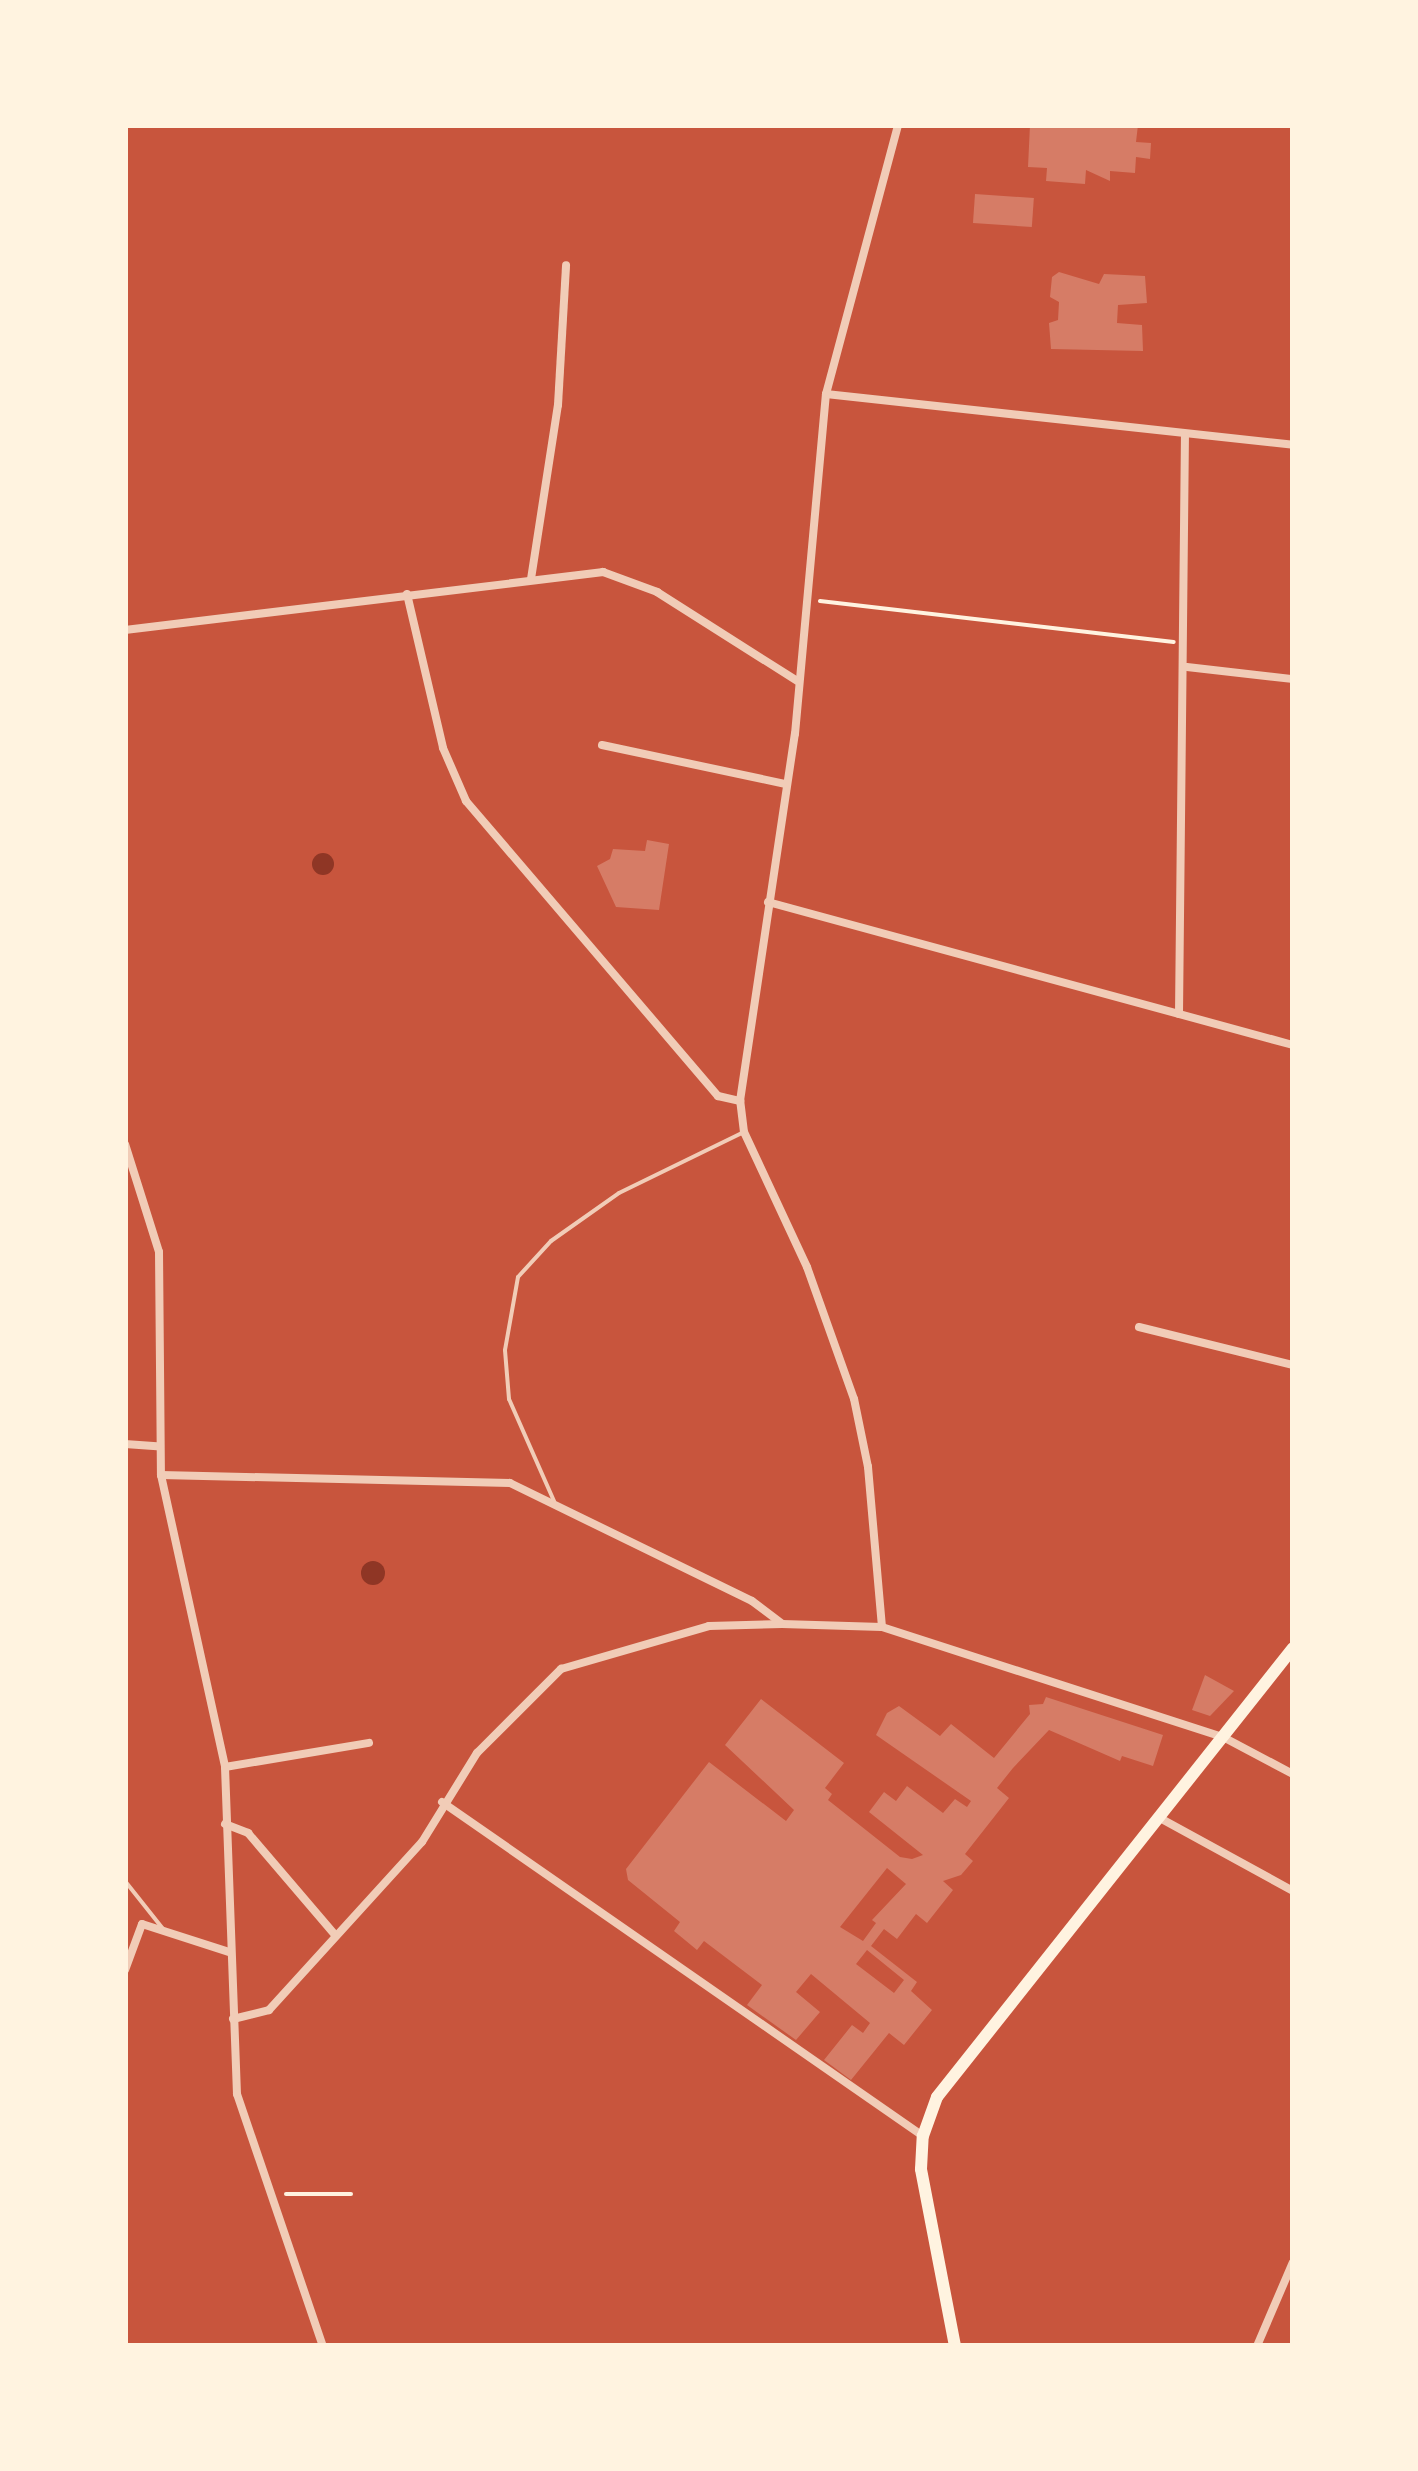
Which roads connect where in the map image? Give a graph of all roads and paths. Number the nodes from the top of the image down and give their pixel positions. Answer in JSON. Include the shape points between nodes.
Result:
{"nodes":[{"id":1,"x":898,"y":125,"type":"edge"},
{"id":2,"x":566,"y":265,"type":"dead end"},
{"id":3,"x":826,"y":394,"type":"junction"},
{"id":4,"x":1185,"y":436,"type":"junction"},
{"id":5,"x":1293,"y":445,"type":"edge"},
{"id":6,"x":531,"y":579,"type":"junction"},
{"id":7,"x":407,"y":594,"type":"junction"},
{"id":8,"x":806,"y":599,"type":"junction"},
{"id":9,"x":125,"y":630,"type":"edge"},
{"id":10,"x":1150,"y":640,"type":"dead end"},
{"id":11,"x":1186,"y":668,"type":"junction"},
{"id":12,"x":1293,"y":679,"type":"edge"},
{"id":13,"x":797,"y":681,"type":"junction"},
{"id":14,"x":602,"y":745,"type":"dead end"},
{"id":15,"x":786,"y":784,"type":"junction"},
{"id":16,"x":768,"y":902,"type":"junction"},
{"id":17,"x":1180,"y":1014,"type":"junction"},
{"id":18,"x":1293,"y":1045,"type":"edge"},
{"id":19,"x":740,"y":1101,"type":"junction"},
{"id":20,"x":744,"y":1132,"type":"junction"},
{"id":21,"x":125,"y":1144,"type":"edge"},
{"id":22,"x":1139,"y":1327,"type":"dead end"},
{"id":23,"x":1293,"y":1365,"type":"edge"},
{"id":24,"x":125,"y":1444,"type":"edge"},
{"id":25,"x":158,"y":1446,"type":"junction"},
{"id":26,"x":161,"y":1475,"type":"junction"},
{"id":27,"x":556,"y":1505,"type":"junction"},
{"id":28,"x":782,"y":1624,"type":"junction"},
{"id":29,"x":882,"y":1626,"type":"junction"},
{"id":30,"x":1293,"y":1648,"type":"edge"},
{"id":31,"x":1223,"y":1737,"type":"junction"},
{"id":32,"x":369,"y":1744,"type":"dead end"},
{"id":33,"x":225,"y":1768,"type":"junction"},
{"id":34,"x":1293,"y":1774,"type":"edge"},
{"id":35,"x":442,"y":1802,"type":"junction"},
{"id":36,"x":1158,"y":1818,"type":"junction"},
{"id":37,"x":225,"y":1824,"type":"junction"},
{"id":38,"x":125,"y":1881,"type":"edge"},
{"id":39,"x":1293,"y":1891,"type":"edge"},
{"id":40,"x":163,"y":1929,"type":"junction"},
{"id":41,"x":335,"y":1935,"type":"junction"},
{"id":42,"x":229,"y":1952,"type":"junction"},
{"id":43,"x":125,"y":1970,"type":"edge"},
{"id":44,"x":233,"y":2019,"type":"junction"},
{"id":45,"x":923,"y":2136,"type":"junction"},
{"id":46,"x":271,"y":2194,"type":"junction"},
{"id":47,"x":351,"y":2194,"type":"dead end"},
{"id":48,"x":1293,"y":2262,"type":"edge"},
{"id":49,"x":323,"y":2346,"type":"edge"},
{"id":50,"x":955,"y":2346,"type":"edge"},
{"id":51,"x":1256,"y":2346,"type":"edge"}],
"edges":[{"from":1,"to":3,"type":"street"},
{"from":2,"to":6,"type":"street","via":[[558,405]]},
{"from":3,"to":4,"type":"street"},
{"from":3,"to":8,"type":"street"},
{"from":4,"to":5,"type":"street"},
{"from":4,"to":11,"type":"street"},
{"from":6,"to":7,"type":"street"},
{"from":6,"to":13,"type":"street","via":[[603,572],[657,592]]},
{"from":7,"to":9,"type":"street"},
{"from":7,"to":19,"type":"street","via":[[442,748],[466,801],[718,1096]]},
{"from":8,"to":10,"type":"path"},
{"from":8,"to":13,"type":"street"},
{"from":11,"to":12,"type":"street"},
{"from":11,"to":17,"type":"street"},
{"from":13,"to":15,"type":"street"},
{"from":14,"to":15,"type":"street"},
{"from":15,"to":16,"type":"street"},
{"from":16,"to":17,"type":"street"},
{"from":16,"to":19,"type":"street"},
{"from":17,"to":18,"type":"street"},
{"from":19,"to":20,"type":"street"},
{"from":20,"to":27,"type":"lane","via":[[620,1194],[551,1241],[518,1276],[506,1350],[509,1399]]},
{"from":20,"to":29,"type":"street","via":[[807,1266],[854,1399],[868,1468]]},
{"from":21,"to":25,"type":"street","via":[[159,1252]]},
{"from":22,"to":23,"type":"street"},
{"from":24,"to":25,"type":"street"},
{"from":25,"to":26,"type":"street"},
{"from":26,"to":27,"type":"street","via":[[510,1483]]},
{"from":26,"to":33,"type":"street"},
{"from":27,"to":28,"type":"street","via":[[752,1601]]},
{"from":28,"to":29,"type":"street"},
{"from":28,"to":35,"type":"street","via":[[709,1626],[561,1668],[532,1691]]},
{"from":29,"to":31,"type":"street"},
{"from":30,"to":31,"type":"main road"},
{"from":31,"to":34,"type":"street"},
{"from":31,"to":36,"type":"main road"},
{"from":32,"to":33,"type":"street"},
{"from":33,"to":37,"type":"street"},
{"from":35,"to":41,"type":"street","via":[[422,1842]]},
{"from":35,"to":45,"type":"street"},
{"from":36,"to":39,"type":"street"},
{"from":36,"to":45,"type":"main road","via":[[945,2084]]},
{"from":37,"to":41,"type":"street","via":[[248,1834]]},
{"from":37,"to":42,"type":"street"},
{"from":38,"to":40,"type":"lane"},
{"from":40,"to":42,"type":"street"},
{"from":40,"to":43,"type":"street","via":[[142,1924]]},
{"from":41,"to":44,"type":"street","via":[[269,2010]]},
{"from":42,"to":44,"type":"street"},
{"from":44,"to":46,"type":"street","via":[[237,2094]]},
{"from":45,"to":50,"type":"main road","via":[[921,2169]]},
{"from":46,"to":47,"type":"path"},
{"from":46,"to":49,"type":"street"},
{"from":48,"to":51,"type":"street"}]}
